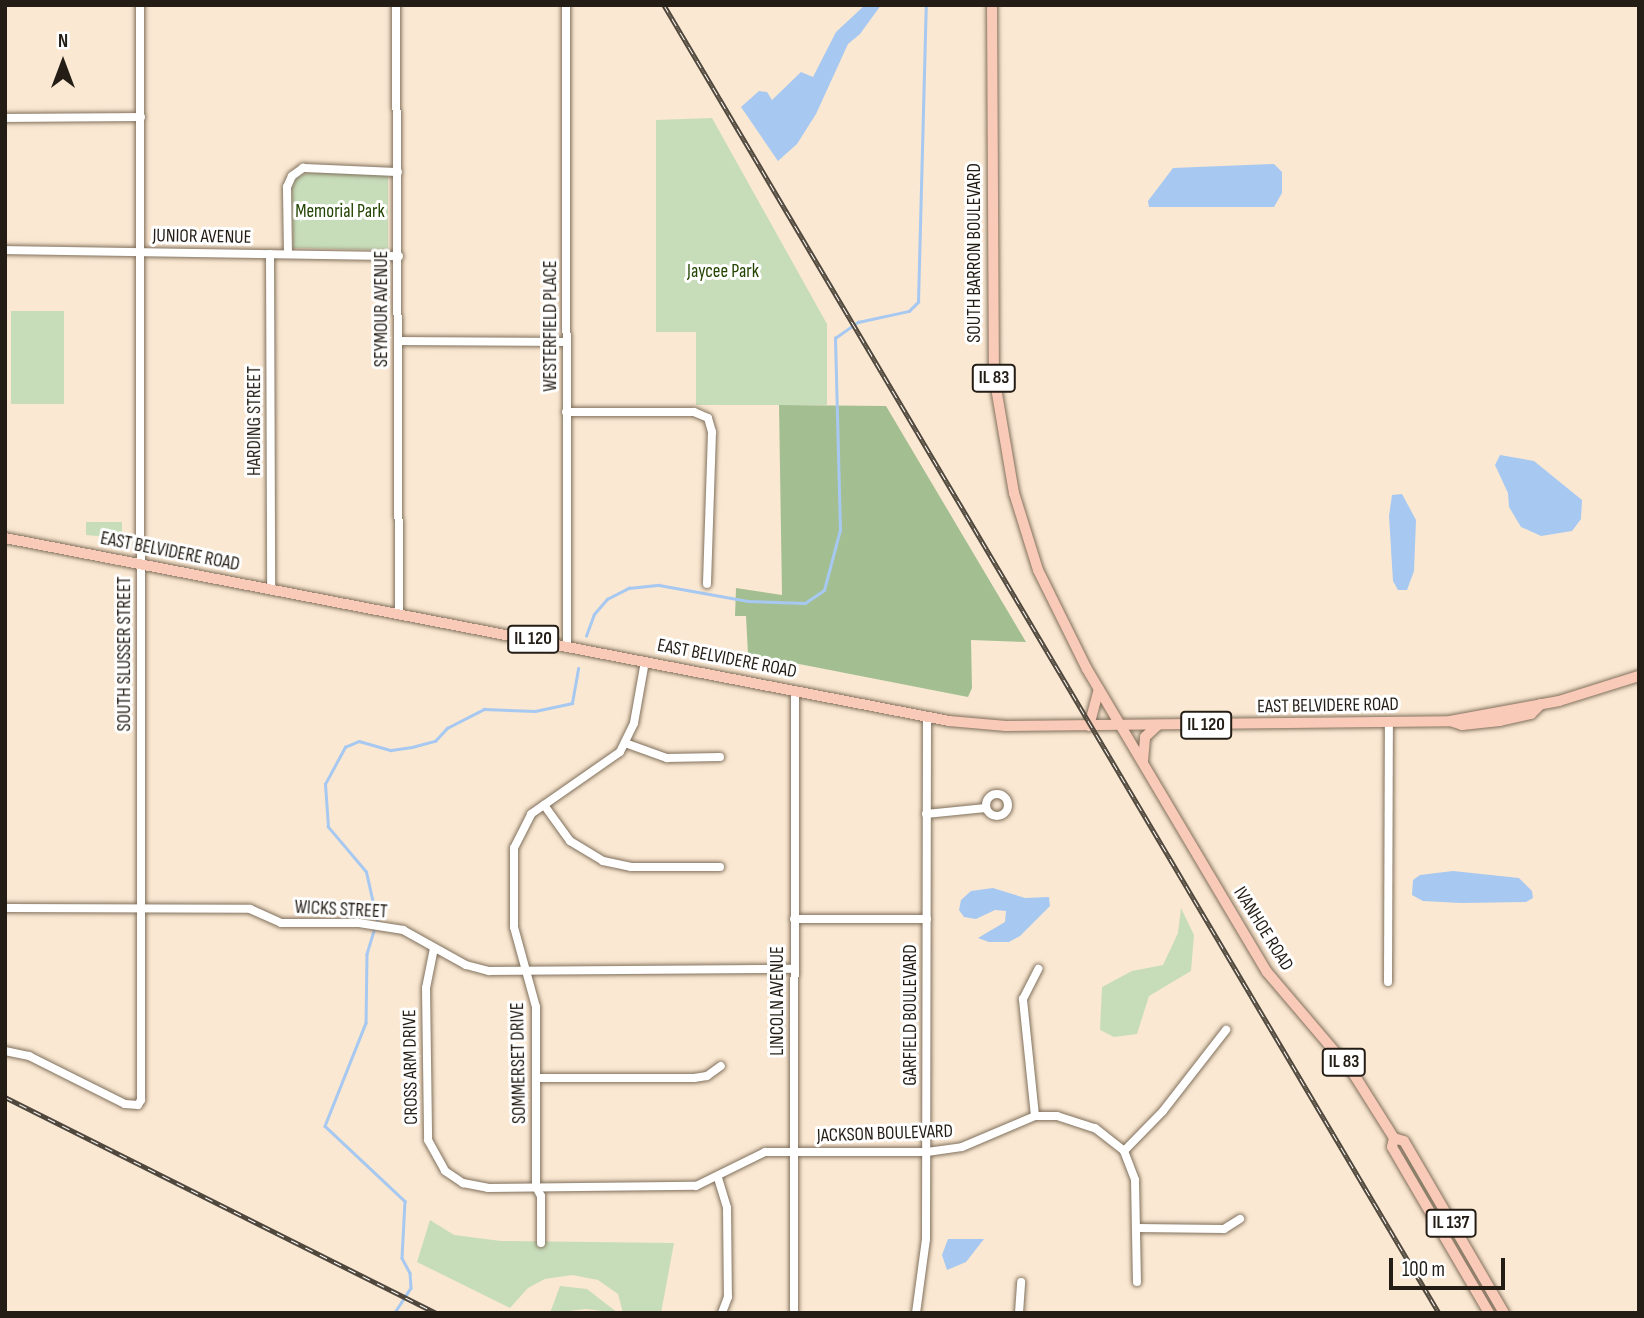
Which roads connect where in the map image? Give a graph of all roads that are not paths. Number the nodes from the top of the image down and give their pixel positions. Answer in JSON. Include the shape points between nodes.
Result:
{"nodes":[{"id":1,"x":140,"y":5,"type":"edge"},
{"id":2,"x":396,"y":5,"type":"edge"},
{"id":3,"x":566,"y":5,"type":"edge"},
{"id":4,"x":992,"y":5,"type":"edge"},
{"id":5,"x":141,"y":117,"type":"junction"},
{"id":6,"x":5,"y":118,"type":"edge"},
{"id":7,"x":398,"y":172,"type":"junction"},
{"id":8,"x":5,"y":250,"type":"edge"},
{"id":9,"x":141,"y":252,"type":"junction"},
{"id":10,"x":270,"y":254,"type":"junction"},
{"id":11,"x":288,"y":254,"type":"junction"},
{"id":12,"x":398,"y":256,"type":"junction"},
{"id":13,"x":398,"y":341,"type":"junction"},
{"id":14,"x":566,"y":342,"type":"junction"},
{"id":15,"x":566,"y":412,"type":"junction"},
{"id":16,"x":5,"y":538,"type":"edge"},
{"id":17,"x":141,"y":564,"type":"junction"},
{"id":18,"x":708,"y":584,"type":"dead end"},
{"id":19,"x":271,"y":589,"type":"junction"},
{"id":20,"x":399,"y":613,"type":"junction"},
{"id":21,"x":567,"y":646,"type":"junction"},
{"id":22,"x":645,"y":661,"type":"junction"},
{"id":23,"x":1639,"y":676,"type":"edge"},
{"id":24,"x":1099,"y":689,"type":"junction"},
{"id":25,"x":795,"y":690,"type":"junction"},
{"id":26,"x":928,"y":716,"type":"junction"},
{"id":27,"x":1390,"y":723,"type":"junction"},
{"id":28,"x":1121,"y":725,"type":"junction"},
{"id":29,"x":1158,"y":725,"type":"junction"},
{"id":30,"x":1089,"y":726,"type":"junction"},
{"id":31,"x":625,"y":743,"type":"junction"},
{"id":32,"x":720,"y":757,"type":"dead end"},
{"id":33,"x":1144,"y":764,"type":"junction"},
{"id":34,"x":544,"y":805,"type":"junction"},
{"id":35,"x":986,"y":808,"type":"dead end"},
{"id":36,"x":926,"y":814,"type":"junction"},
{"id":37,"x":720,"y":867,"type":"dead end"},
{"id":38,"x":5,"y":908,"type":"edge"},
{"id":39,"x":142,"y":910,"type":"junction"},
{"id":40,"x":794,"y":919,"type":"junction"},
{"id":41,"x":927,"y":919,"type":"junction"},
{"id":42,"x":434,"y":948,"type":"junction"},
{"id":43,"x":793,"y":969,"type":"junction"},
{"id":44,"x":1038,"y":969,"type":"dead end"},
{"id":45,"x":527,"y":970,"type":"junction"},
{"id":46,"x":1388,"y":982,"type":"dead end"},
{"id":47,"x":1226,"y":1030,"type":"dead end"},
{"id":48,"x":5,"y":1051,"type":"edge"},
{"id":49,"x":722,"y":1066,"type":"dead end"},
{"id":50,"x":536,"y":1079,"type":"junction"},
{"id":51,"x":1035,"y":1116,"type":"junction"},
{"id":52,"x":1394,"y":1138,"type":"junction"},
{"id":53,"x":927,"y":1152,"type":"junction"},
{"id":54,"x":1124,"y":1152,"type":"junction"},
{"id":55,"x":793,"y":1153,"type":"junction"},
{"id":56,"x":718,"y":1178,"type":"junction"},
{"id":57,"x":536,"y":1187,"type":"junction"},
{"id":58,"x":1240,"y":1219,"type":"dead end"},
{"id":59,"x":1137,"y":1228,"type":"junction"},
{"id":60,"x":541,"y":1243,"type":"dead end"},
{"id":61,"x":1021,"y":1282,"type":"dead end"},
{"id":62,"x":1137,"y":1282,"type":"dead end"},
{"id":63,"x":722,"y":1313,"type":"edge"},
{"id":64,"x":794,"y":1313,"type":"edge"},
{"id":65,"x":916,"y":1313,"type":"edge"},
{"id":66,"x":1018,"y":1313,"type":"edge"},
{"id":67,"x":1489,"y":1313,"type":"edge"},
{"id":68,"x":1504,"y":1313,"type":"edge"}],
"edges":[{"from":1,"to":5,"type":"street","name":"SOUTH SLUSSER STREET"},
{"from":2,"to":7,"type":"street","name":"SEYMOUR AVENUE"},
{"from":3,"to":14,"type":"street","name":"WESTERFIELD PLACE"},
{"from":4,"to":24,"type":"main road","name":"SOUTH BARRON BOULEVARD","number":"IL 83","via":[[992,332],[999,421],[1014,493],[1038,570]]},
{"from":5,"to":6,"type":"street"},
{"from":5,"to":9,"type":"street","name":"SOUTH SLUSSER STREET"},
{"from":7,"to":11,"type":"street","via":[[303,168],[292,176],[287,187]]},
{"from":7,"to":12,"type":"street","name":"SEYMOUR AVENUE"},
{"from":8,"to":9,"type":"street","name":"JUNIOR AVENUE"},
{"from":9,"to":10,"type":"street","name":"JUNIOR AVENUE"},
{"from":9,"to":17,"type":"street","name":"SOUTH SLUSSER STREET"},
{"from":10,"to":11,"type":"street","name":"JUNIOR AVENUE"},
{"from":10,"to":19,"type":"street","name":"HARDING STREET"},
{"from":11,"to":12,"type":"street","name":"JUNIOR AVENUE"},
{"from":12,"to":13,"type":"street","name":"SEYMOUR AVENUE"},
{"from":13,"to":14,"type":"street"},
{"from":13,"to":20,"type":"street","name":"SEYMOUR AVENUE"},
{"from":14,"to":15,"type":"street","name":"WESTERFIELD PLACE"},
{"from":15,"to":18,"type":"street","via":[[694,412],[708,418],[712,432]]},
{"from":15,"to":21,"type":"street","name":"WESTERFIELD PLACE"},
{"from":16,"to":17,"type":"main road","name":"EAST BELVIDERE ROAD","number":"IL 120"},
{"from":17,"to":19,"type":"main road","name":"EAST BELVIDERE ROAD","number":"IL 120"},
{"from":17,"to":39,"type":"street","name":"SOUTH SLUSSER STREET"},
{"from":19,"to":20,"type":"main road","name":"EAST BELVIDERE ROAD","number":"IL 120"},
{"from":20,"to":21,"type":"main road","name":"EAST BELVIDERE ROAD","number":"IL 120"},
{"from":21,"to":22,"type":"main road","name":"EAST BELVIDERE ROAD","number":"IL 120"},
{"from":22,"to":25,"type":"main road","name":"EAST BELVIDERE ROAD","number":"IL 120"},
{"from":22,"to":31,"type":"street","name":"SOMMERSET DRIVE"},
{"from":23,"to":27,"type":"main road","name":"EAST BELVIDERE ROAD","number":"IL 120","via":[[1541,704],[1450,721]]},
{"from":24,"to":28,"type":"main road","name":"SOUTH BARRON BOULEVARD","number":"IL 83"},
{"from":24,"to":30,"type":"main road"},
{"from":25,"to":26,"type":"main road","name":"EAST BELVIDERE ROAD","number":"IL 120"},
{"from":25,"to":40,"type":"street","name":"LINCOLN AVENUE"},
{"from":26,"to":30,"type":"main road","name":"EAST BELVIDERE ROAD","number":"IL 120","via":[[1006,726]]},
{"from":26,"to":36,"type":"street","name":"GARFIELD BOULEVARD"},
{"from":27,"to":29,"type":"main road","name":"EAST BELVIDERE ROAD","number":"IL 120"},
{"from":27,"to":46,"type":"street"},
{"from":28,"to":29,"type":"main road","name":"EAST BELVIDERE ROAD","number":"IL 120"},
{"from":28,"to":30,"type":"main road","name":"EAST BELVIDERE ROAD","number":"IL 120"},
{"from":28,"to":33,"type":"main road","name":"IVANHOE ROAD","number":"IL 83"},
{"from":29,"to":33,"type":"main road","via":[[1145,737]]},
{"from":31,"to":32,"type":"street","via":[[667,758]]},
{"from":31,"to":34,"type":"street","name":"SOMMERSET DRIVE","via":[[609,763]]},
{"from":33,"to":52,"type":"main road","name":"IVANHOE ROAD","number":"IL 83","via":[[1274,982],[1349,1068]]},
{"from":34,"to":37,"type":"street","via":[[570,841],[603,861],[631,867]]},
{"from":34,"to":45,"type":"street","name":"SOMMERSET DRIVE","via":[[524,822],[514,848],[514,927]]},
{"from":35,"to":36,"type":"street"},
{"from":36,"to":41,"type":"street","name":"GARFIELD BOULEVARD"},
{"from":38,"to":39,"type":"street","name":"WICKS STREET"},
{"from":39,"to":42,"type":"street","name":"WICKS STREET","via":[[250,909],[281,923],[359,923],[403,930]]},
{"from":39,"to":48,"type":"street","name":"SOUTH SLUSSER STREET","via":[[143,1093],[138,1105],[111,1097],[29,1056]]},
{"from":40,"to":41,"type":"street"},
{"from":40,"to":43,"type":"street","name":"LINCOLN AVENUE"},
{"from":41,"to":53,"type":"street","name":"GARFIELD BOULEVARD"},
{"from":42,"to":45,"type":"street","name":"WICKS STREET","via":[[477,970]]},
{"from":42,"to":57,"type":"street","name":"CROSS ARM DRIVE","via":[[426,988],[427,1127],[433,1153],[445,1171],[463,1183],[488,1188]]},
{"from":43,"to":45,"type":"street","name":"WICKS STREET"},
{"from":43,"to":55,"type":"street","name":"LINCOLN AVENUE"},
{"from":44,"to":51,"type":"street","via":[[1023,999]]},
{"from":45,"to":50,"type":"street","name":"SOMMERSET DRIVE","via":[[536,1007]]},
{"from":47,"to":54,"type":"street","via":[[1163,1111]]},
{"from":49,"to":50,"type":"street","via":[[694,1078]]},
{"from":50,"to":57,"type":"street","name":"SOMMERSET DRIVE"},
{"from":51,"to":53,"type":"street","name":"JACKSON BOULEVARD","via":[[962,1147]]},
{"from":51,"to":54,"type":"street","name":"JACKSON BOULEVARD","via":[[1078,1120],[1096,1128]]},
{"from":52,"to":67,"type":"main road","via":[[1392,1147]]},
{"from":52,"to":68,"type":"main road","number":"IL 137","via":[[1404,1141]]},
{"from":53,"to":55,"type":"street","name":"JACKSON BOULEVARD"},
{"from":53,"to":65,"type":"street","name":"GARFIELD BOULEVARD","via":[[926,1239]]},
{"from":54,"to":59,"type":"street","via":[[1135,1180]]},
{"from":55,"to":56,"type":"street","name":"JACKSON BOULEVARD","via":[[765,1152]]},
{"from":55,"to":64,"type":"street","name":"LINCOLN AVENUE"},
{"from":56,"to":57,"type":"street","name":"CROSS ARM DRIVE","via":[[682,1187]]},
{"from":56,"to":63,"type":"street","via":[[727,1208],[728,1297]]},
{"from":57,"to":60,"type":"street","name":"SOMMERSET DRIVE","via":[[541,1196]]},
{"from":58,"to":59,"type":"street","via":[[1224,1229]]},
{"from":59,"to":62,"type":"street"},
{"from":61,"to":66,"type":"street"}]}
